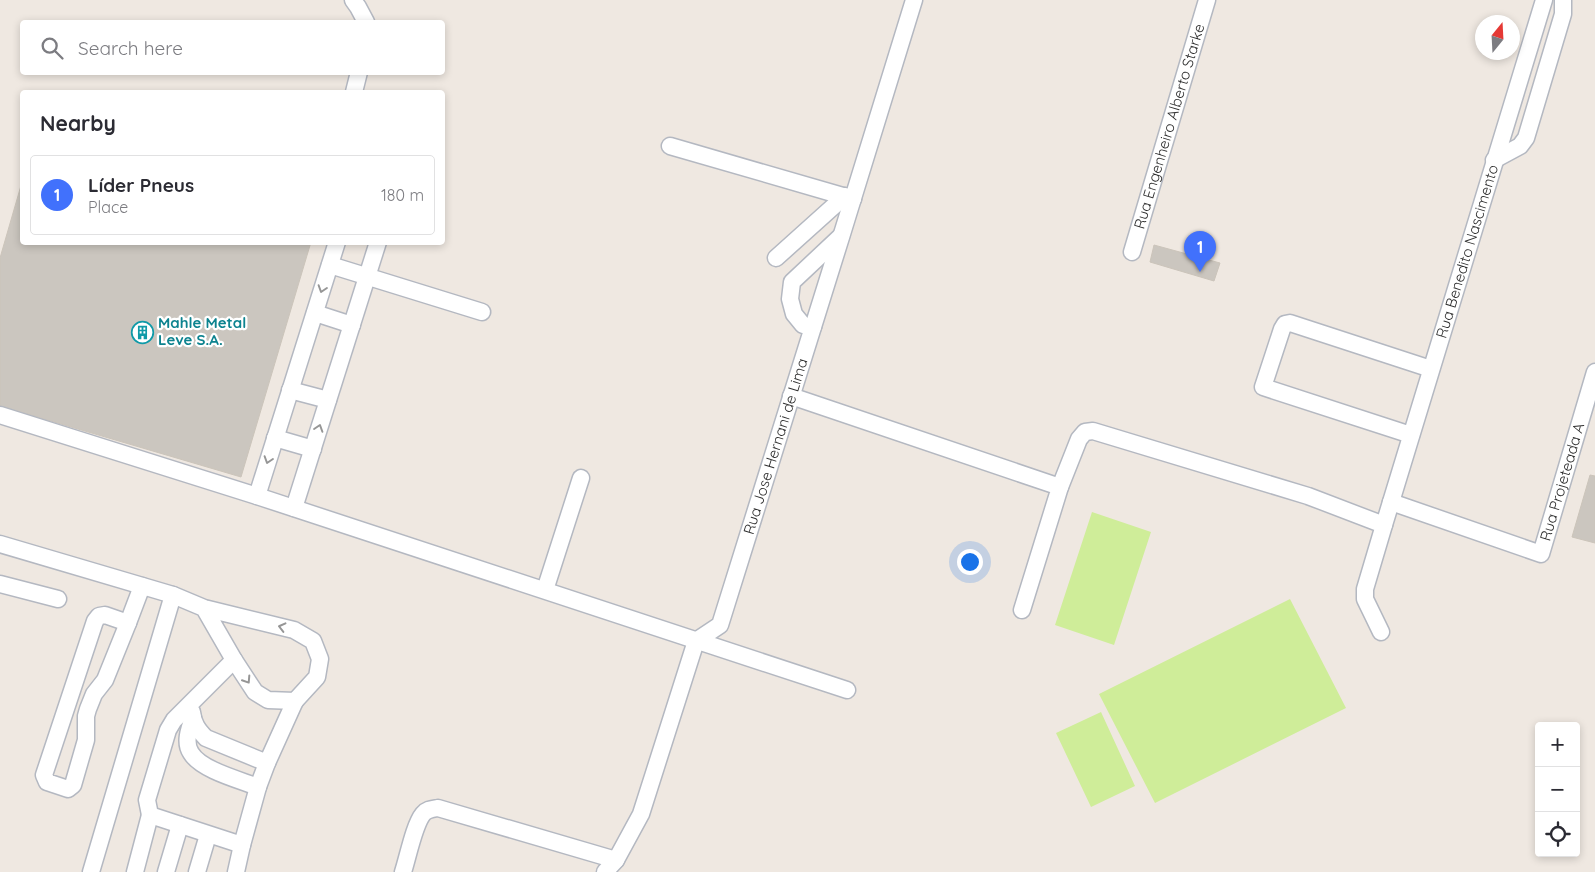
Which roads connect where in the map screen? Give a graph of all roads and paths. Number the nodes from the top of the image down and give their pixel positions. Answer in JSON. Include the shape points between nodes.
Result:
{"nodes":[{"id":1,"x":353,"y":0,"type":"edge"},
{"id":2,"x":914,"y":0,"type":"edge"},
{"id":3,"x":1207,"y":0,"type":"edge"},
{"id":4,"x":1544,"y":0,"type":"edge"},
{"id":5,"x":1563,"y":0,"type":"edge"},
{"id":6,"x":365,"y":20,"type":"edge"},
{"id":7,"x":358,"y":75,"type":"edge"},
{"id":8,"x":354,"y":90,"type":"edge"},
{"id":9,"x":670,"y":146,"type":"dead end"},
{"id":10,"x":1494,"y":160,"type":"junction"},
{"id":11,"x":849,"y":197,"type":"junction"},
{"id":12,"x":842,"y":234,"type":"junction"},
{"id":13,"x":336,"y":245,"type":"edge"},
{"id":14,"x":377,"y":245,"type":"edge"},
{"id":15,"x":1132,"y":252,"type":"dead end"},
{"id":16,"x":776,"y":258,"type":"dead end"},
{"id":17,"x":330,"y":264,"type":"junction"},
{"id":18,"x":368,"y":276,"type":"junction"},
{"id":19,"x":482,"y":312,"type":"dead end"},
{"id":20,"x":315,"y":313,"type":"junction"},
{"id":21,"x":352,"y":324,"type":"junction"},
{"id":22,"x":812,"y":327,"type":"junction"},
{"id":23,"x":1431,"y":369,"type":"junction"},
{"id":24,"x":1595,"y":372,"type":"edge"},
{"id":25,"x":290,"y":390,"type":"junction"},
{"id":26,"x":791,"y":396,"type":"junction"},
{"id":27,"x":328,"y":400,"type":"junction"},
{"id":28,"x":0,"y":415,"type":"edge"},
{"id":29,"x":1411,"y":436,"type":"junction"},
{"id":30,"x":275,"y":438,"type":"junction"},
{"id":31,"x":313,"y":449,"type":"junction"},
{"id":32,"x":581,"y":478,"type":"dead end"},
{"id":33,"x":1060,"y":487,"type":"junction"},
{"id":34,"x":256,"y":496,"type":"junction"},
{"id":35,"x":1391,"y":502,"type":"junction"},
{"id":36,"x":294,"y":508,"type":"junction"},
{"id":37,"x":1384,"y":525,"type":"junction"},
{"id":38,"x":0,"y":544,"type":"edge"},
{"id":39,"x":0,"y":584,"type":"edge"},
{"id":40,"x":142,"y":586,"type":"junction"},
{"id":41,"x":545,"y":590,"type":"junction"},
{"id":42,"x":173,"y":595,"type":"junction"},
{"id":43,"x":58,"y":599,"type":"dead end"},
{"id":44,"x":204,"y":608,"type":"junction"},
{"id":45,"x":1022,"y":610,"type":"dead end"},
{"id":46,"x":128,"y":623,"type":"junction"},
{"id":47,"x":1381,"y":632,"type":"dead end"},
{"id":48,"x":696,"y":641,"type":"junction"},
{"id":49,"x":234,"y":660,"type":"junction"},
{"id":50,"x":847,"y":690,"type":"dead end"},
{"id":51,"x":296,"y":701,"type":"junction"},
{"id":52,"x":192,"y":710,"type":"junction"},
{"id":53,"x":267,"y":763,"type":"junction"},
{"id":54,"x":258,"y":787,"type":"junction"},
{"id":55,"x":150,"y":815,"type":"junction"},
{"id":56,"x":180,"y":825,"type":"junction"},
{"id":57,"x":208,"y":835,"type":"junction"},
{"id":58,"x":242,"y":845,"type":"junction"},
{"id":59,"x":610,"y":866,"type":"edge"},
{"id":60,"x":91,"y":872,"type":"edge"},
{"id":61,"x":136,"y":872,"type":"edge"},
{"id":62,"x":166,"y":872,"type":"edge"},
{"id":63,"x":197,"y":872,"type":"edge"},
{"id":64,"x":236,"y":872,"type":"edge"},
{"id":65,"x":403,"y":872,"type":"edge"}],
"edges":[{"from":1,"to":6,"type":"street"},
{"from":2,"to":11,"type":"street","name":"Rua Jose Hernani de Lima"},
{"from":3,"to":15,"type":"street","name":"Rua Engenheiro Alberto Starke"},
{"from":4,"to":10,"type":"street","name":"Rua Benedito Nascimento"},
{"from":5,"to":10,"type":"street","via":[[1563,14],[1526,138],[1520,146]]},
{"from":7,"to":8,"type":"street"},
{"from":9,"to":11,"type":"street"},
{"from":10,"to":23,"type":"street","name":"Rua Benedito Nascimento"},
{"from":11,"to":12,"type":"street","name":"Rua Jose Hernani de Lima"},
{"from":11,"to":16,"type":"street"},
{"from":12,"to":22,"type":"street","name":"Rua Jose Hernani de Lima"},
{"from":12,"to":22,"type":"street","via":[[792,282],[790,300],[794,314],[803,325]]},
{"from":13,"to":17,"type":"street"},
{"from":14,"to":18,"type":"street"},
{"from":17,"to":18,"type":"street"},
{"from":17,"to":20,"type":"street","one_way":true},
{"from":18,"to":19,"type":"street"},
{"from":18,"to":21,"type":"street"},
{"from":20,"to":21,"type":"street"},
{"from":20,"to":25,"type":"street"},
{"from":21,"to":27,"type":"street"},
{"from":22,"to":26,"type":"street","name":"Rua Jose Hernani de Lima"},
{"from":23,"to":29,"type":"street","name":"Rua Benedito Nascimento"},
{"from":23,"to":29,"type":"street","via":[[1290,323],[1282,329],[1262,387]]},
{"from":24,"to":35,"type":"street","name":"Rua Projeteada A","via":[[1541,554]]},
{"from":25,"to":27,"type":"street"},
{"from":25,"to":30,"type":"street"},
{"from":26,"to":33,"type":"street"},
{"from":26,"to":48,"type":"street","name":"Rua Jose Hernani de Lima","via":[[720,625]]},
{"from":31,"to":27,"type":"street","one_way":true},
{"from":28,"to":34,"type":"street"},
{"from":29,"to":35,"type":"street","name":"Rua Benedito Nascimento"},
{"from":30,"to":31,"type":"street"},
{"from":30,"to":34,"type":"street","one_way":true},
{"from":31,"to":36,"type":"street"},
{"from":32,"to":41,"type":"street"},
{"from":33,"to":37,"type":"street","via":[[1079,439],[1085,432],[1093,431],[1308,496]]},
{"from":33,"to":45,"type":"street"},
{"from":34,"to":36,"type":"street"},
{"from":35,"to":37,"type":"street","name":"Rua Benedito Nascimento"},
{"from":36,"to":41,"type":"street"},
{"from":37,"to":47,"type":"street","name":"Rua Benedito Nascimento","via":[[1365,589],[1365,599]]},
{"from":38,"to":40,"type":"street"},
{"from":39,"to":43,"type":"street"},
{"from":40,"to":42,"type":"street"},
{"from":40,"to":46,"type":"street"},
{"from":41,"to":48,"type":"street"},
{"from":42,"to":44,"type":"street"},
{"from":42,"to":60,"type":"street"},
{"from":44,"to":49,"type":"street"},
{"from":51,"to":44,"type":"street","one_way":true,"via":[[317,677],[320,659],[313,640],[294,630]]},
{"from":46,"to":46,"type":"street","via":[[105,615],[98,616],[95,621],[44,775],[47,782],[68,789],[73,786],[86,740],[88,709],[105,680]]},
{"from":48,"to":50,"type":"street"},
{"from":48,"to":59,"type":"street","via":[[641,814]]},
{"from":49,"to":51,"type":"street","one_way":true,"via":[[255,692],[268,700]]},
{"from":49,"to":52,"type":"street"},
{"from":51,"to":53,"type":"street"},
{"from":52,"to":53,"type":"street","via":[[198,730],[206,738]]},
{"from":52,"to":54,"type":"street","via":[[187,740],[190,752],[199,762]]},
{"from":52,"to":55,"type":"street","via":[[174,720],[168,730],[147,800]]},
{"from":53,"to":54,"type":"street"},
{"from":54,"to":58,"type":"street"},
{"from":55,"to":56,"type":"street"},
{"from":55,"to":61,"type":"street"},
{"from":56,"to":57,"type":"street"},
{"from":56,"to":62,"type":"street"},
{"from":57,"to":58,"type":"street"},
{"from":57,"to":63,"type":"street"},
{"from":58,"to":64,"type":"street"},
{"from":59,"to":65,"type":"street","via":[[438,808],[424,812]]}]}
